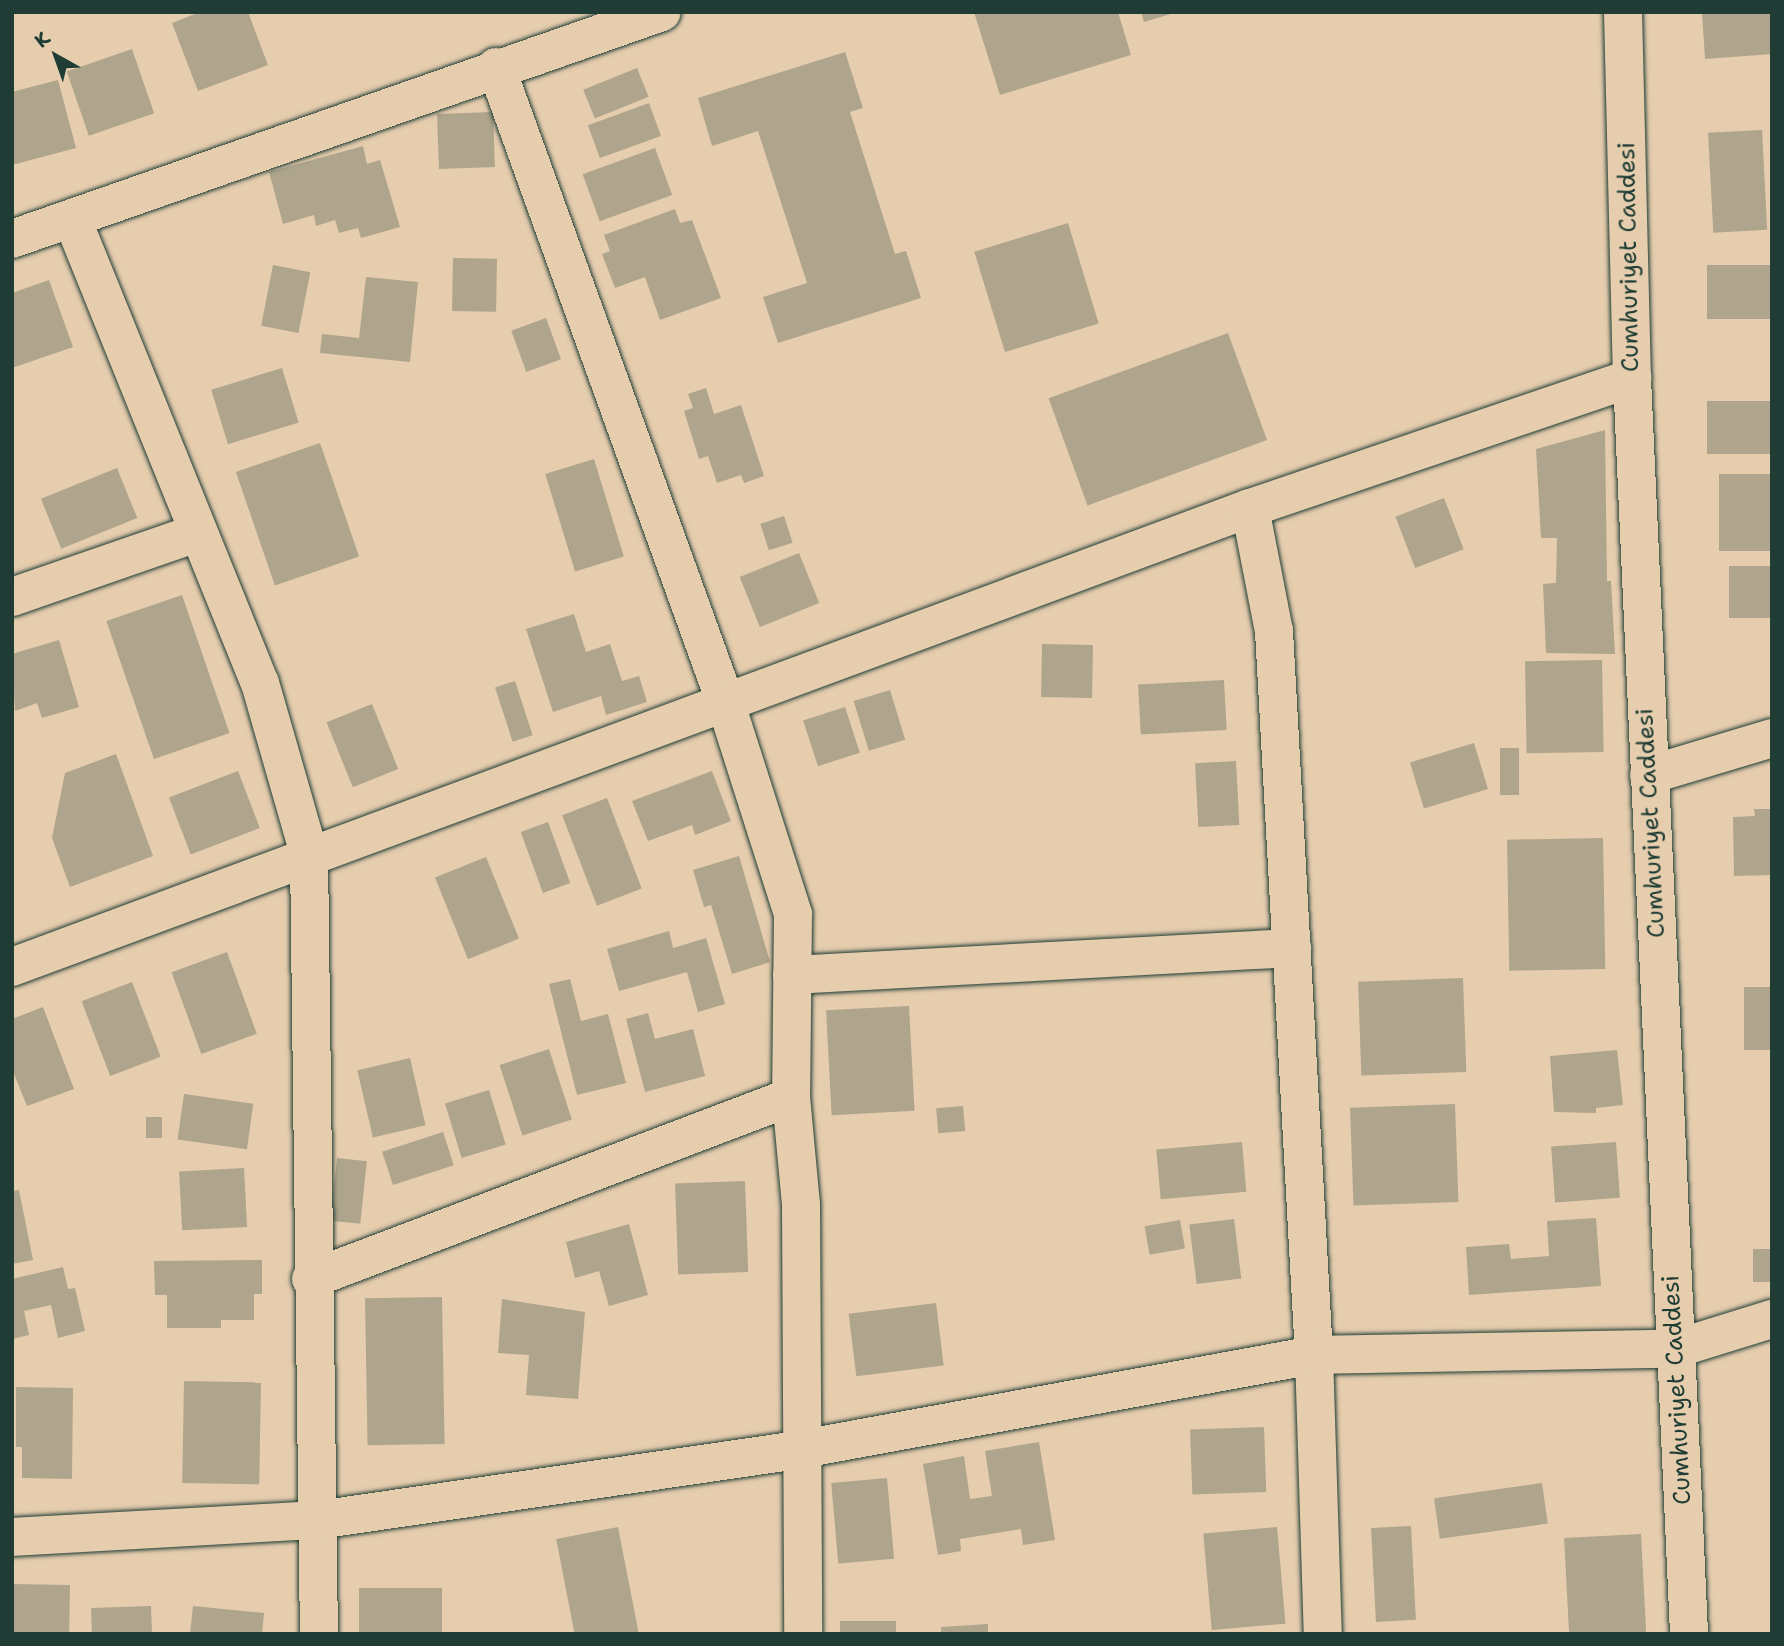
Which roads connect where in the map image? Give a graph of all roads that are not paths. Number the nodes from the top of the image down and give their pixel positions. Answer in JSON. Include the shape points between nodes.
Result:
{"nodes":[{"id":1,"x":662,"y":12,"type":"edge"},
{"id":2,"x":1623,"y":12,"type":"edge"},
{"id":3,"x":496,"y":67,"type":"junction"},
{"id":4,"x":73,"y":221,"type":"junction"},
{"id":5,"x":12,"y":239,"type":"edge"},
{"id":6,"x":1632,"y":378,"type":"junction"},
{"id":7,"x":1250,"y":508,"type":"junction"},
{"id":8,"x":197,"y":533,"type":"junction"},
{"id":9,"x":12,"y":597,"type":"edge"},
{"id":10,"x":725,"y":701,"type":"junction"},
{"id":11,"x":1772,"y":738,"type":"edge"},
{"id":12,"x":1649,"y":775,"type":"junction"},
{"id":13,"x":309,"y":854,"type":"junction"},
{"id":14,"x":1292,"y":948,"type":"junction"},
{"id":15,"x":12,"y":967,"type":"edge"},
{"id":16,"x":792,"y":975,"type":"junction"},
{"id":17,"x":791,"y":1097,"type":"junction"},
{"id":18,"x":311,"y":1279,"type":"junction"},
{"id":19,"x":1772,"y":1319,"type":"edge"},
{"id":20,"x":1675,"y":1349,"type":"junction"},
{"id":21,"x":1314,"y":1355,"type":"junction"},
{"id":22,"x":802,"y":1449,"type":"junction"},
{"id":23,"x":318,"y":1520,"type":"junction"},
{"id":24,"x":12,"y":1537,"type":"edge"},
{"id":25,"x":319,"y":1634,"type":"edge"},
{"id":26,"x":803,"y":1634,"type":"edge"},
{"id":27,"x":1323,"y":1634,"type":"edge"},
{"id":28,"x":1689,"y":1634,"type":"edge"}],
"edges":[{"from":1,"to":3,"type":"street"},
{"from":2,"to":6,"type":"street","name":"Cumhuriyet Caddesi"},
{"from":3,"to":4,"type":"street"},
{"from":3,"to":10,"type":"street"},
{"from":4,"to":5,"type":"street"},
{"from":4,"to":8,"type":"street"},
{"from":6,"to":7,"type":"street"},
{"from":6,"to":12,"type":"street","name":"Cumhuriyet Caddesi"},
{"from":7,"to":10,"type":"street"},
{"from":7,"to":14,"type":"street","via":[[1274,631]]},
{"from":8,"to":9,"type":"street"},
{"from":8,"to":13,"type":"street","via":[[260,683]]},
{"from":10,"to":13,"type":"street"},
{"from":10,"to":16,"type":"street","via":[[793,914]]},
{"from":11,"to":12,"type":"street"},
{"from":12,"to":20,"type":"street","name":"Cumhuriyet Caddesi"},
{"from":13,"to":15,"type":"street"},
{"from":13,"to":18,"type":"street"},
{"from":14,"to":16,"type":"street"},
{"from":14,"to":21,"type":"street"},
{"from":16,"to":17,"type":"street"},
{"from":17,"to":18,"type":"street"},
{"from":17,"to":22,"type":"street","via":[[801,1204]]},
{"from":18,"to":23,"type":"street"},
{"from":19,"to":20,"type":"street"},
{"from":20,"to":21,"type":"street"},
{"from":20,"to":28,"type":"street","name":"Cumhuriyet Caddesi"},
{"from":21,"to":22,"type":"street"},
{"from":21,"to":27,"type":"street"},
{"from":22,"to":23,"type":"street"},
{"from":22,"to":26,"type":"street"},
{"from":23,"to":24,"type":"street"},
{"from":23,"to":25,"type":"street"}]}
